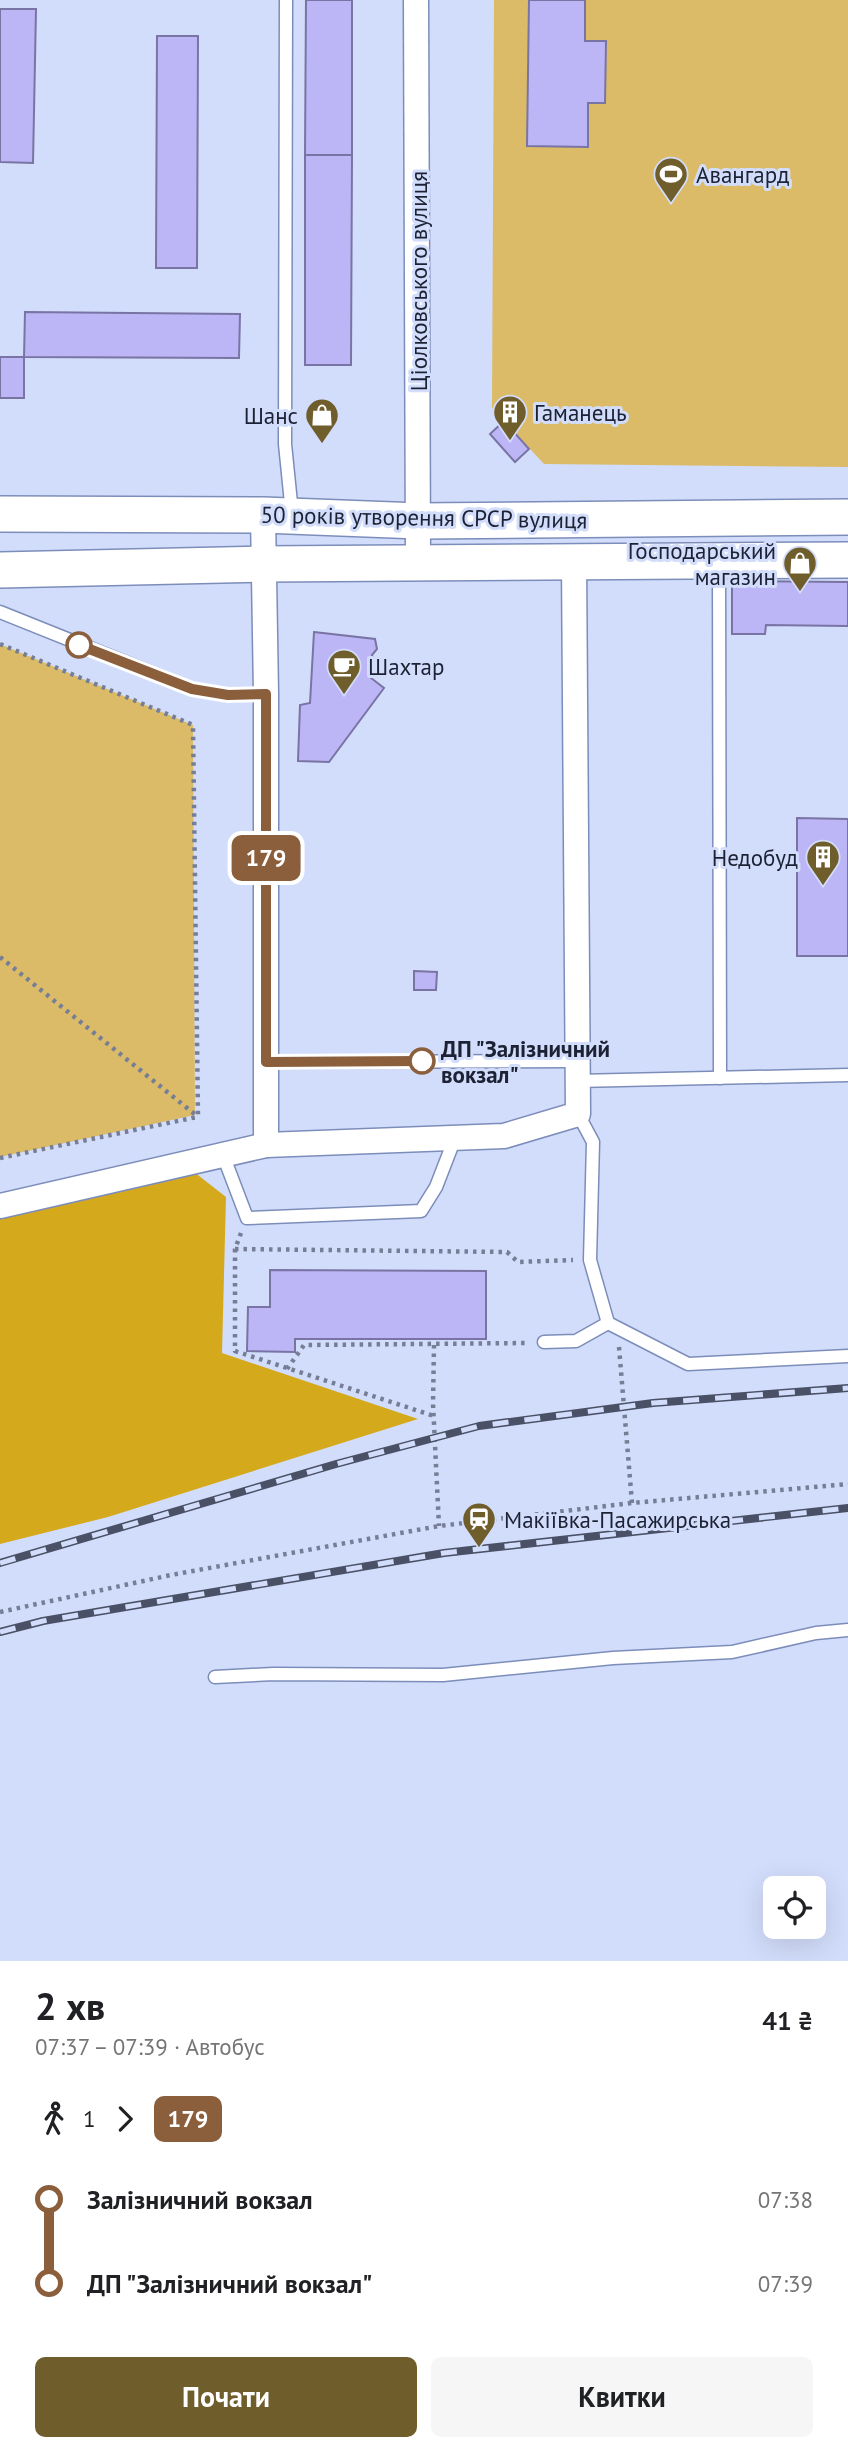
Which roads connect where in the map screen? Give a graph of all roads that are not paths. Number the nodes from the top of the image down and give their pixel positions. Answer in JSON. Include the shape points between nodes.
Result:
{"nodes":[{"id":1,"x":286,"y":0,"type":"edge"},
{"id":2,"x":416,"y":0,"type":"edge"},
{"id":3,"x":0,"y":514,"type":"edge"},
{"id":4,"x":278,"y":516,"type":"junction"},
{"id":5,"x":848,"y":517,"type":"edge"},
{"id":6,"x":419,"y":521,"type":"junction"},
{"id":7,"x":848,"y":560,"type":"edge"},
{"id":8,"x":573,"y":561,"type":"junction"},
{"id":9,"x":719,"y":561,"type":"junction"},
{"id":10,"x":418,"y":562,"type":"junction"},
{"id":11,"x":263,"y":564,"type":"junction"},
{"id":12,"x":0,"y":570,"type":"edge"},
{"id":13,"x":0,"y":612,"type":"edge"},
{"id":14,"x":266,"y":694,"type":"junction"},
{"id":15,"x":266,"y":1062,"type":"junction"},
{"id":16,"x":577,"y":1071,"type":"junction"},
{"id":17,"x":848,"y":1075,"type":"edge"},
{"id":18,"x":720,"y":1078,"type":"junction"},
{"id":19,"x":578,"y":1114,"type":"junction"},
{"id":20,"x":455,"y":1138,"type":"junction"},
{"id":21,"x":266,"y":1145,"type":"junction"},
{"id":22,"x":223,"y":1155,"type":"junction"},
{"id":23,"x":0,"y":1206,"type":"edge"},
{"id":24,"x":608,"y":1323,"type":"junction"},
{"id":25,"x":544,"y":1342,"type":"road end"},
{"id":26,"x":848,"y":1356,"type":"edge"},
{"id":27,"x":848,"y":1630,"type":"edge"},
{"id":28,"x":215,"y":1677,"type":"dead end"}],
"edges":[{"from":1,"to":4,"type":"lane","via":[[285,444]]},
{"from":2,"to":6,"type":"street","name":"Ціолковського вулиця"},
{"from":3,"to":4,"type":"main road","name":"50 років утворення СРСР вулиця"},
{"from":4,"to":6,"type":"main road","name":"50 років утворення СРСР вулиця"},
{"from":4,"to":11,"type":"street"},
{"from":5,"to":6,"type":"main road","name":"50 років утворення СРСР вулиця"},
{"from":6,"to":10,"type":"street","name":"Ціолковського вулиця"},
{"from":7,"to":9,"type":"main road","name":"50 років утворення СРСР вулиця"},
{"from":8,"to":9,"type":"main road","name":"50 років утворення СРСР вулиця"},
{"from":8,"to":10,"type":"main road","name":"50 років утворення СРСР вулиця"},
{"from":8,"to":16,"type":"street"},
{"from":9,"to":18,"type":"lane"},
{"from":10,"to":11,"type":"main road","name":"50 років утворення СРСР вулиця"},
{"from":11,"to":12,"type":"main road","name":"50 років утворення СРСР вулиця"},
{"from":11,"to":14,"type":"street"},
{"from":13,"to":14,"type":"lane","via":[[192,689],[228,695]]},
{"from":14,"to":15,"type":"street"},
{"from":15,"to":16,"type":"lane"},
{"from":15,"to":21,"type":"street"},
{"from":16,"to":18,"type":"lane"},
{"from":16,"to":19,"type":"street"},
{"from":17,"to":18,"type":"lane"},
{"from":19,"to":20,"type":"street","via":[[504,1136]]},
{"from":19,"to":24,"type":"lane","via":[[593,1142],[590,1260]]},
{"from":20,"to":21,"type":"street"},
{"from":20,"to":22,"type":"lane","via":[[421,1212],[247,1218]]},
{"from":21,"to":22,"type":"street"},
{"from":22,"to":23,"type":"street"},
{"from":24,"to":25,"type":"lane","via":[[576,1341]]},
{"from":24,"to":26,"type":"lane","via":[[688,1364]]},
{"from":27,"to":28,"type":"lane","via":[[732,1653],[613,1658],[443,1675]]}]}
